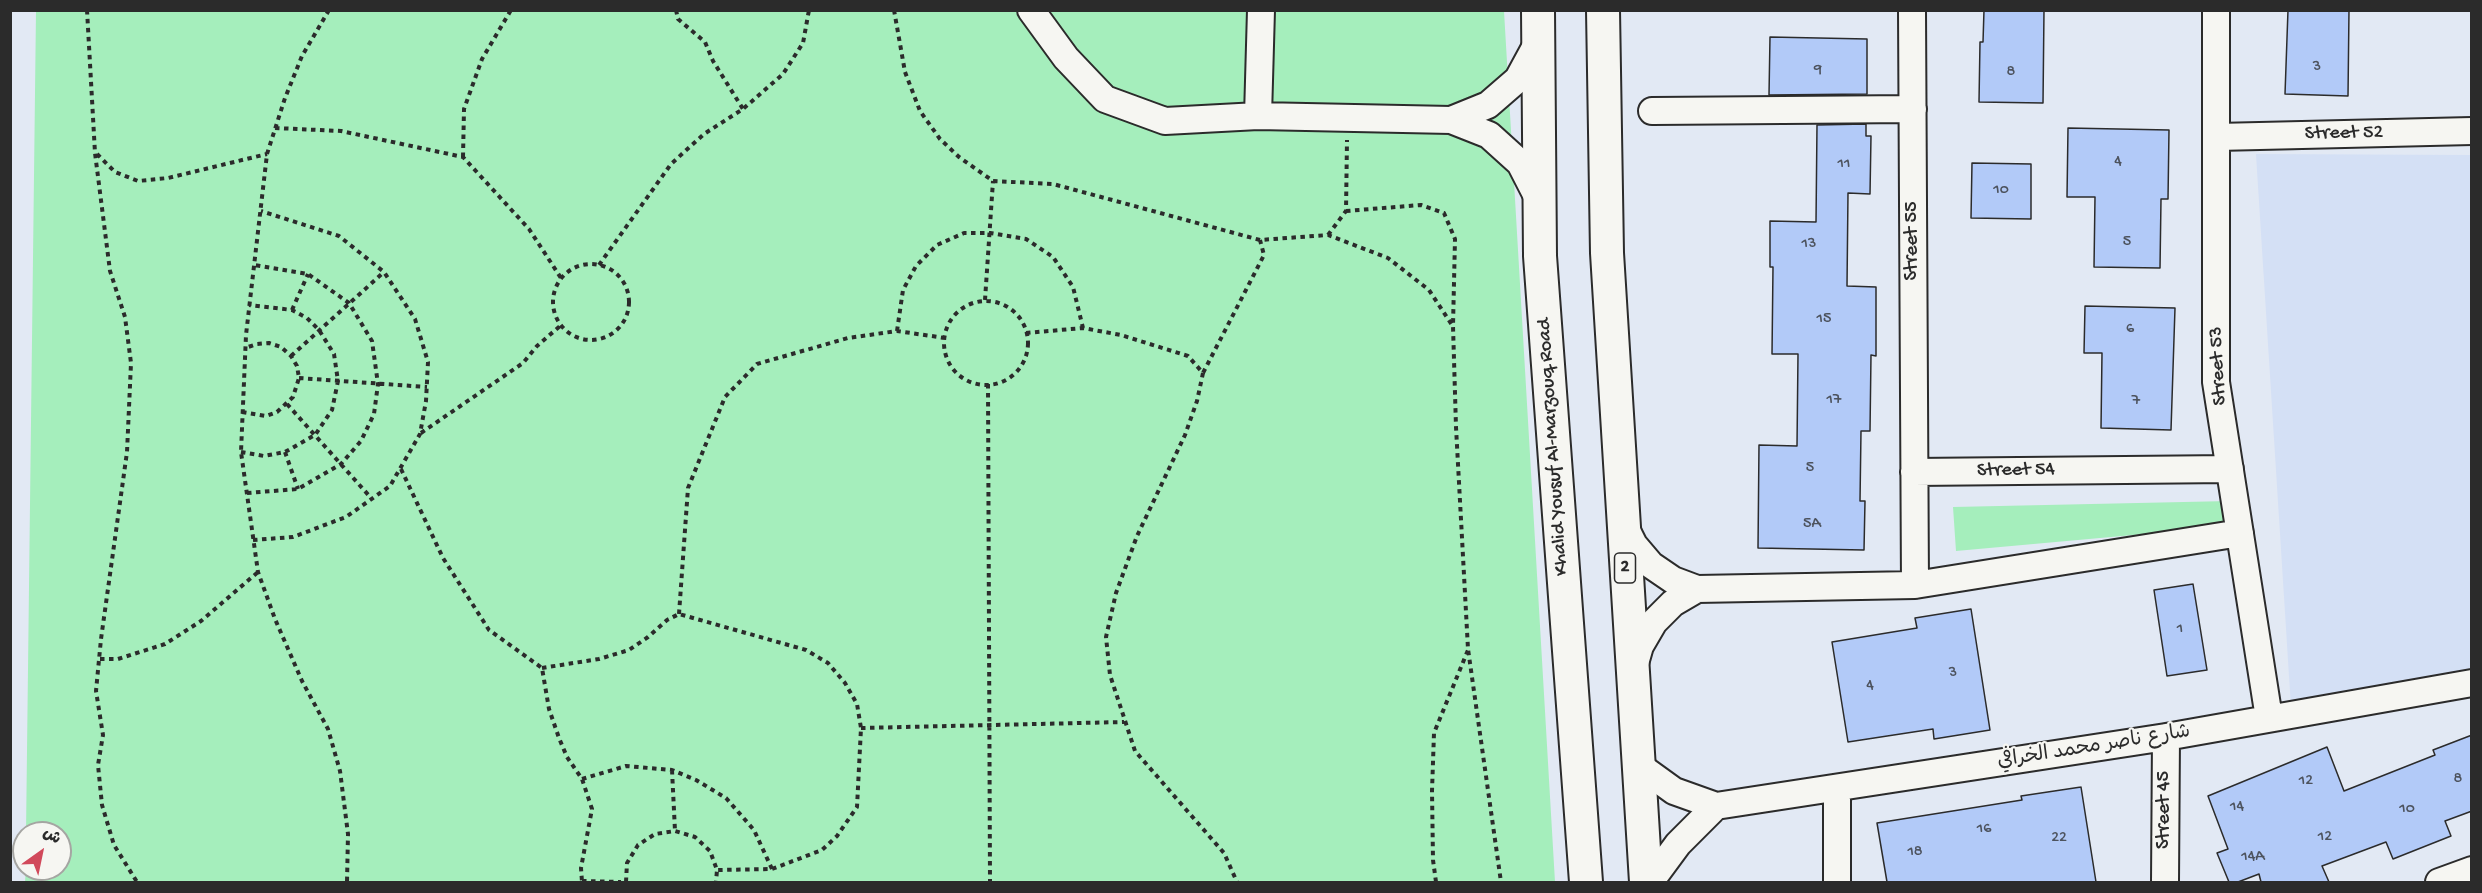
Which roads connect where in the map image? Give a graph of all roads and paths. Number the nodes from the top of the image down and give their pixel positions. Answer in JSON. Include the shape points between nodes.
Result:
{"nodes":[{"id":1,"x":87,"y":10,"type":"edge"},
{"id":2,"x":329,"y":10,"type":"edge"},
{"id":3,"x":511,"y":10,"type":"edge"},
{"id":4,"x":675,"y":10,"type":"edge"},
{"id":5,"x":809,"y":10,"type":"edge"},
{"id":6,"x":894,"y":10,"type":"edge"},
{"id":7,"x":1030,"y":10,"type":"edge"},
{"id":8,"x":1261,"y":10,"type":"edge"},
{"id":9,"x":1538,"y":10,"type":"edge"},
{"id":10,"x":1603,"y":10,"type":"edge"},
{"id":11,"x":1912,"y":10,"type":"edge"},
{"id":12,"x":2216,"y":10,"type":"edge"},
{"id":13,"x":1537,"y":44,"type":"junction"},
{"id":14,"x":743,"y":109,"type":"junction"},
{"id":15,"x":1912,"y":109,"type":"junction"},
{"id":16,"x":1652,"y":111,"type":"dead end"},
{"id":17,"x":1258,"y":116,"type":"junction"},
{"id":18,"x":1348,"y":119,"type":"junction"},
{"id":19,"x":1451,"y":120,"type":"junction"},
{"id":20,"x":275,"y":128,"type":"junction"},
{"id":21,"x":2472,"y":131,"type":"edge"},
{"id":22,"x":2217,"y":136,"type":"junction"},
{"id":23,"x":95,"y":153,"type":"junction"},
{"id":24,"x":267,"y":154,"type":"junction"},
{"id":25,"x":463,"y":157,"type":"junction"},
{"id":26,"x":993,"y":181,"type":"junction"},
{"id":27,"x":1539,"y":200,"type":"junction"},
{"id":28,"x":260,"y":211,"type":"junction"},
{"id":29,"x":1346,"y":211,"type":"junction"},
{"id":30,"x":990,"y":233,"type":"junction"},
{"id":31,"x":1328,"y":235,"type":"junction"},
{"id":32,"x":1260,"y":240,"type":"junction"},
{"id":33,"x":254,"y":265,"type":"junction"},
{"id":34,"x":599,"y":265,"type":"junction"},
{"id":35,"x":384,"y":272,"type":"junction"},
{"id":36,"x":308,"y":274,"type":"junction"},
{"id":37,"x":561,"y":278,"type":"junction"},
{"id":38,"x":985,"y":300,"type":"junction"},
{"id":39,"x":349,"y":303,"type":"junction"},
{"id":40,"x":249,"y":305,"type":"junction"},
{"id":41,"x":292,"y":310,"type":"junction"},
{"id":42,"x":560,"y":326,"type":"junction"},
{"id":43,"x":1453,"y":326,"type":"junction"},
{"id":44,"x":1083,"y":328,"type":"junction"},
{"id":45,"x":319,"y":330,"type":"junction"},
{"id":46,"x":897,"y":331,"type":"junction"},
{"id":47,"x":1026,"y":333,"type":"junction"},
{"id":48,"x":945,"y":338,"type":"junction"},
{"id":49,"x":245,"y":348,"type":"junction"},
{"id":50,"x":291,"y":356,"type":"junction"},
{"id":51,"x":1203,"y":373,"type":"junction"},
{"id":52,"x":299,"y":378,"type":"junction"},
{"id":53,"x":338,"y":381,"type":"junction"},
{"id":54,"x":378,"y":384,"type":"junction"},
{"id":55,"x":988,"y":384,"type":"junction"},
{"id":56,"x":427,"y":387,"type":"junction"},
{"id":57,"x":287,"y":405,"type":"junction"},
{"id":58,"x":242,"y":412,"type":"junction"},
{"id":59,"x":420,"y":434,"type":"junction"},
{"id":60,"x":315,"y":435,"type":"junction"},
{"id":61,"x":241,"y":452,"type":"junction"},
{"id":62,"x":285,"y":452,"type":"junction"},
{"id":63,"x":341,"y":464,"type":"junction"},
{"id":64,"x":401,"y":468,"type":"junction"},
{"id":65,"x":2230,"y":469,"type":"junction"},
{"id":66,"x":1914,"y":472,"type":"junction"},
{"id":67,"x":297,"y":489,"type":"junction"},
{"id":68,"x":247,"y":493,"type":"junction"},
{"id":69,"x":372,"y":499,"type":"junction"},
{"id":70,"x":1622,"y":523,"type":"junction"},
{"id":71,"x":2240,"y":533,"type":"junction"},
{"id":72,"x":253,"y":540,"type":"junction"},
{"id":73,"x":258,"y":572,"type":"junction"},
{"id":74,"x":1915,"y":585,"type":"junction"},
{"id":75,"x":1697,"y":589,"type":"junction"},
{"id":76,"x":679,"y":614,"type":"junction"},
{"id":77,"x":1468,"y":649,"type":"junction"},
{"id":78,"x":100,"y":659,"type":"junction"},
{"id":79,"x":542,"y":668,"type":"junction"},
{"id":80,"x":1633,"y":672,"type":"junction"},
{"id":81,"x":2472,"y":683,"type":"edge"},
{"id":82,"x":2269,"y":718,"type":"junction"},
{"id":83,"x":1124,"y":722,"type":"junction"},
{"id":84,"x":990,"y":724,"type":"junction"},
{"id":85,"x":861,"y":728,"type":"junction"},
{"id":86,"x":2166,"y":737,"type":"junction"},
{"id":87,"x":1638,"y":765,"type":"junction"},
{"id":88,"x":672,"y":770,"type":"junction"},
{"id":89,"x":582,"y":779,"type":"junction"},
{"id":90,"x":1837,"y":788,"type":"junction"},
{"id":91,"x":1716,"y":806,"type":"junction"},
{"id":92,"x":675,"y":831,"type":"junction"},
{"id":93,"x":772,"y":869,"type":"junction"},
{"id":94,"x":717,"y":870,"type":"junction"},
{"id":95,"x":2472,"y":870,"type":"edge"},
{"id":96,"x":137,"y":882,"type":"edge"},
{"id":97,"x":347,"y":882,"type":"edge"},
{"id":98,"x":582,"y":882,"type":"edge"},
{"id":99,"x":621,"y":882,"type":"edge"},
{"id":100,"x":626,"y":882,"type":"edge"},
{"id":101,"x":716,"y":882,"type":"edge"},
{"id":102,"x":990,"y":882,"type":"edge"},
{"id":103,"x":1237,"y":882,"type":"edge"},
{"id":104,"x":1436,"y":882,"type":"edge"},
{"id":105,"x":1501,"y":882,"type":"edge"},
{"id":106,"x":1586,"y":882,"type":"edge"},
{"id":107,"x":1648,"y":882,"type":"edge"},
{"id":108,"x":1837,"y":882,"type":"edge"},
{"id":109,"x":2165,"y":882,"type":"edge"},
{"id":110,"x":2439,"y":882,"type":"edge"}],
"edges":[{"from":1,"to":23,"type":"path"},
{"from":2,"to":20,"type":"path","via":[[302,56]]},
{"from":3,"to":25,"type":"path","via":[[482,59],[464,109]]},
{"from":4,"to":14,"type":"path","via":[[678,20],[705,42]]},
{"from":5,"to":14,"type":"path","via":[[803,43],[783,74]]},
{"from":6,"to":26,"type":"path","via":[[905,72],[920,111],[940,139]]},
{"from":7,"to":17,"type":"street","via":[[1066,58],[1105,99],[1166,121]]},
{"from":8,"to":17,"type":"street"},
{"from":9,"to":13,"type":"main road","name":"Khalid Yousuf Al-Marzouq Road"},
{"from":10,"to":70,"type":"main road","number":"2","via":[[1607,253]]},
{"from":11,"to":15,"type":"street","name":"Street 55"},
{"from":12,"to":22,"type":"street","name":"Street 53"},
{"from":13,"to":19,"type":"street","via":[[1518,79],[1488,105]]},
{"from":13,"to":27,"type":"main road","name":"Khalid Yousuf Al-Marzouq Road"},
{"from":14,"to":34,"type":"path","via":[[704,134],[671,164]]},
{"from":15,"to":16,"type":"street"},
{"from":15,"to":66,"type":"street","name":"Street 55"},
{"from":17,"to":18,"type":"street"},
{"from":18,"to":19,"type":"street"},
{"from":18,"to":29,"type":"path"},
{"from":19,"to":27,"type":"street","via":[[1490,135],[1520,163]]},
{"from":20,"to":24,"type":"path"},
{"from":20,"to":25,"type":"path","via":[[341,131]]},
{"from":21,"to":22,"type":"street","name":"Street 52"},
{"from":22,"to":65,"type":"street","name":"Street 53","via":[[2216,382]]},
{"from":23,"to":24,"type":"path","via":[[115,172],[138,181],[168,178]]},
{"from":23,"to":78,"type":"path","via":[[110,271],[125,317],[130,363],[127,452]]},
{"from":24,"to":28,"type":"path"},
{"from":25,"to":37,"type":"path","via":[[529,230]]},
{"from":26,"to":30,"type":"path"},
{"from":26,"to":32,"type":"path","via":[[1053,184]]},
{"from":27,"to":106,"type":"main road","name":"Khalid Yousuf Al-Marzouq Road"},
{"from":28,"to":33,"type":"path"},
{"from":28,"to":35,"type":"path","via":[[339,236]]},
{"from":29,"to":31,"type":"path"},
{"from":29,"to":43,"type":"path","via":[[1421,205],[1444,213],[1455,239]]},
{"from":30,"to":38,"type":"path"},
{"from":30,"to":44,"type":"path","via":[[1026,239],[1053,257],[1073,287]]},
{"from":30,"to":46,"type":"path","via":[[964,233],[937,245],[916,266],[903,290]]},
{"from":31,"to":32,"type":"path"},
{"from":31,"to":43,"type":"path","via":[[1388,258],[1429,290]]},
{"from":32,"to":51,"type":"path","via":[[1263,255]]},
{"from":33,"to":36,"type":"path"},
{"from":33,"to":40,"type":"path"},
{"from":34,"to":37,"type":"path","via":[[578,266]]},
{"from":34,"to":42,"type":"path","via":[[617,274],[628,292],[628,313],[617,331],[588,340],[578,339]]},
{"from":35,"to":39,"type":"path"},
{"from":35,"to":56,"type":"path","via":[[415,319],[428,362]]},
{"from":36,"to":39,"type":"path"},
{"from":36,"to":41,"type":"path"},
{"from":37,"to":42,"type":"path","via":[[552,302]]},
{"from":38,"to":47,"type":"path","via":[[1008,307],[1024,324]]},
{"from":38,"to":48,"type":"path","via":[[962,308],[946,327]]},
{"from":39,"to":45,"type":"path"},
{"from":39,"to":54,"type":"path","via":[[372,341]]},
{"from":40,"to":41,"type":"path"},
{"from":40,"to":49,"type":"path"},
{"from":41,"to":45,"type":"path"},
{"from":42,"to":59,"type":"path","via":[[523,363]]},
{"from":43,"to":77,"type":"path"},
{"from":44,"to":47,"type":"path"},
{"from":44,"to":51,"type":"path","via":[[1121,335],[1188,356]]},
{"from":45,"to":50,"type":"path"},
{"from":45,"to":53,"type":"path","via":[[334,354]]},
{"from":46,"to":48,"type":"path"},
{"from":46,"to":76,"type":"path","via":[[848,338],[757,364],[725,397],[688,488]]},
{"from":47,"to":55,"type":"path","via":[[1029,348],[1019,370],[999,384]]},
{"from":48,"to":55,"type":"path","via":[[944,350],[954,372],[975,384]]},
{"from":49,"to":50,"type":"path","via":[[269,343]]},
{"from":49,"to":58,"type":"path"},
{"from":50,"to":52,"type":"path"},
{"from":51,"to":83,"type":"path","via":[[1185,435],[1137,536],[1116,593],[1106,637],[1110,675]]},
{"from":52,"to":53,"type":"path"},
{"from":52,"to":57,"type":"path"},
{"from":53,"to":54,"type":"path"},
{"from":53,"to":60,"type":"path","via":[[332,410]]},
{"from":54,"to":56,"type":"path"},
{"from":54,"to":63,"type":"path","via":[[374,414],[361,441]]},
{"from":55,"to":84,"type":"path"},
{"from":56,"to":59,"type":"path"},
{"from":57,"to":58,"type":"path","via":[[266,416]]},
{"from":57,"to":60,"type":"path"},
{"from":58,"to":61,"type":"path"},
{"from":59,"to":64,"type":"path"},
{"from":60,"to":62,"type":"path"},
{"from":60,"to":63,"type":"path"},
{"from":61,"to":62,"type":"path","via":[[264,456]]},
{"from":61,"to":68,"type":"path"},
{"from":62,"to":67,"type":"path"},
{"from":63,"to":67,"type":"path"},
{"from":63,"to":69,"type":"path"},
{"from":64,"to":69,"type":"path","via":[[390,486]]},
{"from":64,"to":79,"type":"path","via":[[443,558],[489,630]]},
{"from":65,"to":66,"type":"street","name":"Street 54"},
{"from":65,"to":71,"type":"street","name":"Street 53"},
{"from":66,"to":74,"type":"street"},
{"from":67,"to":68,"type":"path"},
{"from":68,"to":72,"type":"path"},
{"from":69,"to":72,"type":"path","via":[[346,517],[293,537]]},
{"from":70,"to":75,"type":"street","via":[[1634,545],[1652,565]]},
{"from":70,"to":80,"type":"main road","number":"2"},
{"from":71,"to":74,"type":"street"},
{"from":71,"to":82,"type":"street","name":"Street 53"},
{"from":72,"to":73,"type":"path"},
{"from":73,"to":78,"type":"path","via":[[201,621],[165,644],[118,659]]},
{"from":73,"to":97,"type":"path","via":[[302,681],[328,729],[340,771],[348,834]]},
{"from":74,"to":75,"type":"street"},
{"from":75,"to":80,"type":"street","via":[[1673,603],[1654,622],[1640,646]]},
{"from":76,"to":79,"type":"path","via":[[629,650]]},
{"from":76,"to":85,"type":"path","via":[[806,650],[828,663],[858,704]]},
{"from":77,"to":104,"type":"path","via":[[1434,733]]},
{"from":77,"to":105,"type":"path"},
{"from":78,"to":96,"type":"path","via":[[96,691],[103,735],[98,765],[102,805],[114,845]]},
{"from":79,"to":89,"type":"path","via":[[559,738]]},
{"from":80,"to":87,"type":"main road","number":"2"},
{"from":81,"to":82,"type":"street","name":"شارع ناصر محمد الخرافي"},
{"from":82,"to":86,"type":"street","name":"شارع ناصر محمد الخرافي"},
{"from":83,"to":84,"type":"path"},
{"from":83,"to":103,"type":"path","via":[[1135,751],[1224,853]]},
{"from":84,"to":85,"type":"path"},
{"from":84,"to":102,"type":"path"},
{"from":85,"to":93,"type":"path","via":[[857,807],[837,837],[822,850]]},
{"from":86,"to":90,"type":"street","name":"شارع ناصر محمد الخرافي"},
{"from":86,"to":109,"type":"street","name":"Street 45"},
{"from":87,"to":91,"type":"street","name":"شارع ناصر محمد الخرافي","via":[[1674,791]]},
{"from":87,"to":107,"type":"main road","number":"2"},
{"from":88,"to":89,"type":"path","via":[[626,766]]},
{"from":88,"to":92,"type":"path"},
{"from":88,"to":93,"type":"path","via":[[726,798],[754,830]]},
{"from":89,"to":98,"type":"path","via":[[592,809]]},
{"from":90,"to":91,"type":"street","name":"شارع ناصر محمد الخرافي"},
{"from":90,"to":108,"type":"street"},
{"from":91,"to":107,"type":"street"},
{"from":92,"to":94,"type":"path","via":[[695,837],[710,851]]},
{"from":92,"to":100,"type":"path","via":[[655,834],[638,845],[627,862]]},
{"from":93,"to":94,"type":"path"},
{"from":94,"to":101,"type":"path"},
{"from":95,"to":110,"type":"street"},
{"from":98,"to":99,"type":"path"}]}
